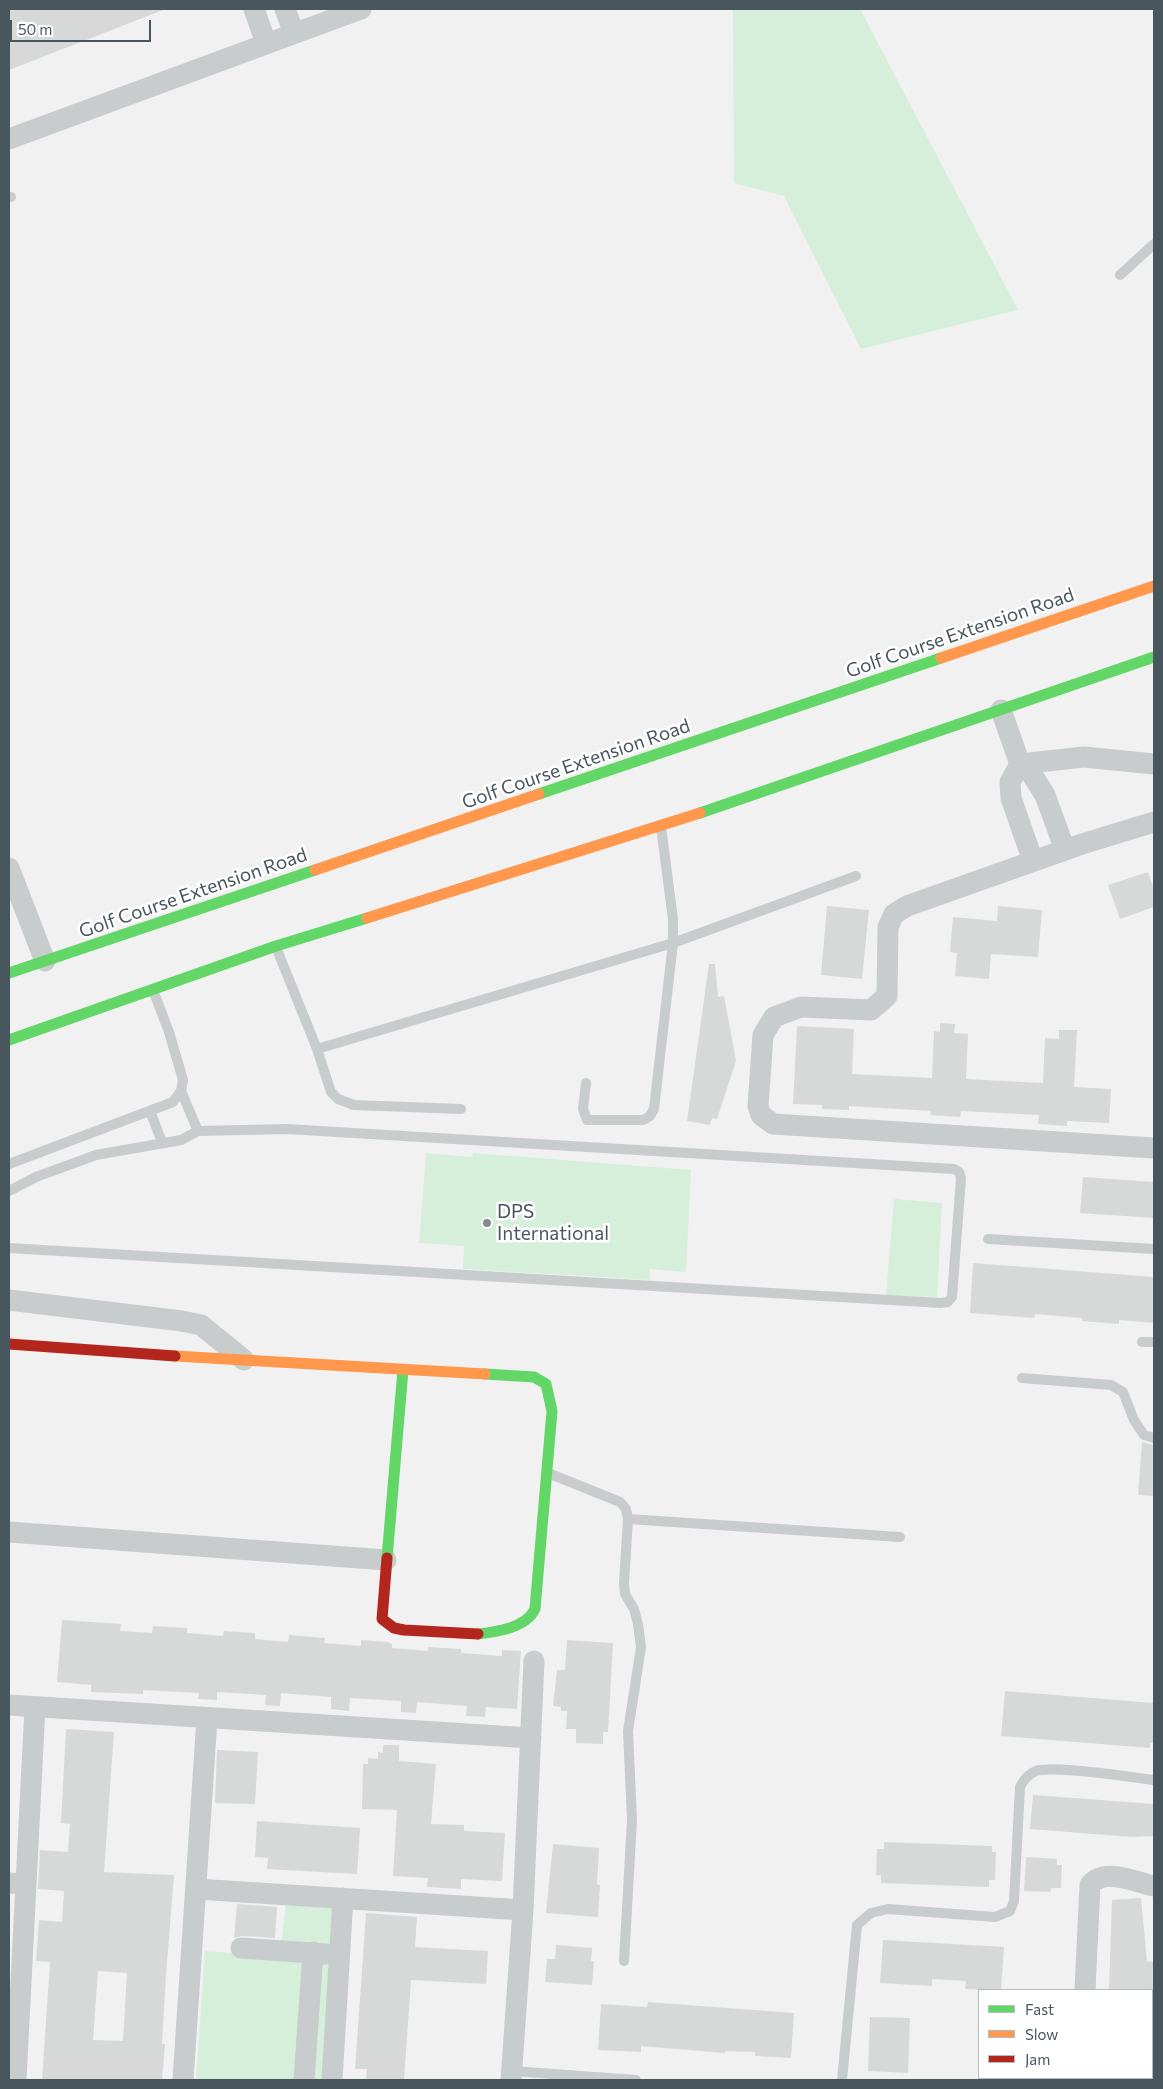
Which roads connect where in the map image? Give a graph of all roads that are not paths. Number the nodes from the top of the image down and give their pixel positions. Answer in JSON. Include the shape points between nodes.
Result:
{"nodes":[{"id":1,"x":254,"y":9,"type":"edge"},
{"id":2,"x":285,"y":9,"type":"edge"},
{"id":3,"x":361,"y":9,"type":"edge"},
{"id":4,"x":294,"y":33,"type":"junction"},
{"id":5,"x":266,"y":43,"type":"junction"},
{"id":6,"x":9,"y":139,"type":"edge"},
{"id":7,"x":1154,"y":244,"type":"edge"},
{"id":8,"x":1120,"y":275,"type":"dead end"},
{"id":9,"x":1154,"y":586,"type":"edge"},
{"id":10,"x":1154,"y":657,"type":"edge"},
{"id":11,"x":1001,"y":710,"type":"junction"},
{"id":12,"x":1020,"y":764,"type":"junction"},
{"id":13,"x":1154,"y":764,"type":"edge"},
{"id":14,"x":1154,"y":822,"type":"edge"},
{"id":15,"x":661,"y":826,"type":"junction"},
{"id":16,"x":1074,"y":847,"type":"junction"},
{"id":17,"x":1033,"y":861,"type":"junction"},
{"id":18,"x":9,"y":868,"type":"edge"},
{"id":19,"x":856,"y":876,"type":"dead end"},
{"id":20,"x":673,"y":943,"type":"junction"},
{"id":21,"x":276,"y":946,"type":"junction"},
{"id":22,"x":45,"y":961,"type":"junction"},
{"id":23,"x":9,"y":973,"type":"edge"},
{"id":24,"x":153,"y":989,"type":"junction"},
{"id":25,"x":9,"y":1040,"type":"edge"},
{"id":26,"x":317,"y":1049,"type":"junction"},
{"id":27,"x":586,"y":1083,"type":"dead end"},
{"id":28,"x":181,"y":1091,"type":"junction"},
{"id":29,"x":461,"y":1109,"type":"dead end"},
{"id":30,"x":150,"y":1111,"type":"junction"},
{"id":31,"x":198,"y":1131,"type":"junction"},
{"id":32,"x":162,"y":1142,"type":"junction"},
{"id":33,"x":1154,"y":1148,"type":"edge"},
{"id":34,"x":9,"y":1164,"type":"edge"},
{"id":35,"x":9,"y":1191,"type":"edge"},
{"id":36,"x":988,"y":1239,"type":"dead end"},
{"id":37,"x":9,"y":1248,"type":"edge"},
{"id":38,"x":1154,"y":1249,"type":"edge"},
{"id":39,"x":9,"y":1300,"type":"edge"},
{"id":40,"x":1142,"y":1342,"type":"dead end"},
{"id":41,"x":1154,"y":1342,"type":"edge"},
{"id":42,"x":9,"y":1344,"type":"edge"},
{"id":43,"x":244,"y":1360,"type":"junction"},
{"id":44,"x":403,"y":1370,"type":"junction"},
{"id":45,"x":1022,"y":1378,"type":"dead end"},
{"id":46,"x":1154,"y":1438,"type":"edge"},
{"id":47,"x":547,"y":1473,"type":"junction"},
{"id":48,"x":628,"y":1520,"type":"junction"},
{"id":49,"x":9,"y":1532,"type":"edge"},
{"id":50,"x":900,"y":1537,"type":"dead end"},
{"id":51,"x":386,"y":1560,"type":"junction"},
{"id":52,"x":534,"y":1661,"type":"dead end"},
{"id":53,"x":9,"y":1705,"type":"edge"},
{"id":54,"x":35,"y":1707,"type":"junction"},
{"id":55,"x":207,"y":1718,"type":"junction"},
{"id":56,"x":531,"y":1738,"type":"junction"},
{"id":57,"x":1154,"y":1780,"type":"edge"},
{"id":58,"x":18,"y":1884,"type":"edge"},
{"id":59,"x":1154,"y":1886,"type":"edge"},
{"id":60,"x":196,"y":1888,"type":"junction"},
{"id":61,"x":343,"y":1898,"type":"junction"},
{"id":62,"x":523,"y":1910,"type":"junction"},
{"id":63,"x":241,"y":1948,"type":"dead end"},
{"id":64,"x":313,"y":1952,"type":"junction"},
{"id":65,"x":339,"y":1956,"type":"junction"},
{"id":66,"x":624,"y":1961,"type":"dead end"},
{"id":67,"x":1085,"y":1989,"type":"edge"},
{"id":68,"x":14,"y":2029,"type":"edge"},
{"id":69,"x":511,"y":2076,"type":"edge"},
{"id":70,"x":16,"y":2080,"type":"edge"},
{"id":71,"x":182,"y":2080,"type":"edge"},
{"id":72,"x":304,"y":2080,"type":"edge"},
{"id":73,"x":332,"y":2080,"type":"edge"},
{"id":74,"x":636,"y":2080,"type":"edge"},
{"id":75,"x":842,"y":2080,"type":"edge"}],
"edges":[{"from":1,"to":5,"type":"street"},
{"from":2,"to":4,"type":"street"},
{"from":3,"to":4,"type":"street"},
{"from":4,"to":5,"type":"street"},
{"from":5,"to":6,"type":"street"},
{"from":7,"to":8,"type":"lane"},
{"from":9,"to":22,"type":"main road","name":"Golf Course Extension Road"},
{"from":10,"to":11,"type":"main road"},
{"from":11,"to":12,"type":"street"},
{"from":11,"to":15,"type":"main road"},
{"from":12,"to":13,"type":"street","via":[[1084,757]]},
{"from":12,"to":16,"type":"street","via":[[1031,773],[1045,794]]},
{"from":12,"to":17,"type":"street","via":[[1010,782],[1011,798]]},
{"from":14,"to":16,"type":"street"},
{"from":15,"to":20,"type":"lane"},
{"from":15,"to":21,"type":"main road"},
{"from":16,"to":17,"type":"street"},
{"from":17,"to":33,"type":"street","via":[[907,906],[894,914],[888,926],[887,996],[871,1010],[801,1007],[774,1018],[762,1035],[758,1106],[761,1115],[774,1124]]},
{"from":18,"to":22,"type":"street"},
{"from":19,"to":20,"type":"lane"},
{"from":20,"to":26,"type":"lane"},
{"from":20,"to":27,"type":"lane","via":[[654,1110],[644,1120],[587,1120],[583,1109]]},
{"from":21,"to":24,"type":"main road"},
{"from":21,"to":26,"type":"lane"},
{"from":22,"to":23,"type":"main road","name":"Golf Course Extension Road"},
{"from":24,"to":25,"type":"main road"},
{"from":24,"to":28,"type":"lane","via":[[169,1032],[182,1080]]},
{"from":26,"to":29,"type":"lane","via":[[331,1092],[338,1099],[354,1105]]},
{"from":28,"to":30,"type":"lane","via":[[173,1102]]},
{"from":28,"to":31,"type":"lane"},
{"from":30,"to":32,"type":"lane"},
{"from":30,"to":34,"type":"lane"},
{"from":31,"to":32,"type":"lane","via":[[181,1140]]},
{"from":31,"to":37,"type":"lane","via":[[287,1129],[954,1169],[961,1178],[952,1297],[941,1303]]},
{"from":32,"to":35,"type":"lane","via":[[96,1155],[36,1177]]},
{"from":36,"to":38,"type":"lane"},
{"from":39,"to":43,"type":"street","via":[[182,1320],[201,1325]]},
{"from":40,"to":41,"type":"lane"},
{"from":42,"to":43,"type":"main road"},
{"from":43,"to":44,"type":"main road"},
{"from":44,"to":47,"type":"main road","via":[[534,1377],[546,1384],[552,1411]]},
{"from":44,"to":51,"type":"main road"},
{"from":45,"to":46,"type":"lane","via":[[1111,1385],[1123,1392],[1144,1435]]},
{"from":47,"to":48,"type":"lane","via":[[620,1502],[626,1509]]},
{"from":47,"to":51,"type":"main road","via":[[537,1602],[533,1614],[526,1620],[488,1634],[394,1628],[382,1619]]},
{"from":48,"to":50,"type":"lane"},
{"from":48,"to":66,"type":"lane","via":[[625,1594],[634,1609],[641,1647],[628,1731],[632,1820]]},
{"from":49,"to":51,"type":"street"},
{"from":52,"to":56,"type":"street"},
{"from":53,"to":54,"type":"street"},
{"from":54,"to":55,"type":"street"},
{"from":54,"to":58,"type":"street"},
{"from":55,"to":56,"type":"street"},
{"from":55,"to":60,"type":"street"},
{"from":56,"to":62,"type":"street"},
{"from":57,"to":75,"type":"lane","via":[[1055,1770],[1026,1776],[1020,1786],[1014,1901],[1010,1911],[995,1916],[888,1909],[871,1913],[858,1925]]},
{"from":58,"to":68,"type":"street"},
{"from":59,"to":67,"type":"street","via":[[1105,1874],[1090,1885]]},
{"from":60,"to":61,"type":"street"},
{"from":60,"to":71,"type":"street"},
{"from":61,"to":62,"type":"street"},
{"from":61,"to":65,"type":"street"},
{"from":62,"to":69,"type":"street"},
{"from":63,"to":64,"type":"street"},
{"from":64,"to":65,"type":"street"},
{"from":64,"to":72,"type":"street"},
{"from":65,"to":73,"type":"street"},
{"from":68,"to":70,"type":"street"},
{"from":69,"to":74,"type":"lane"}]}
